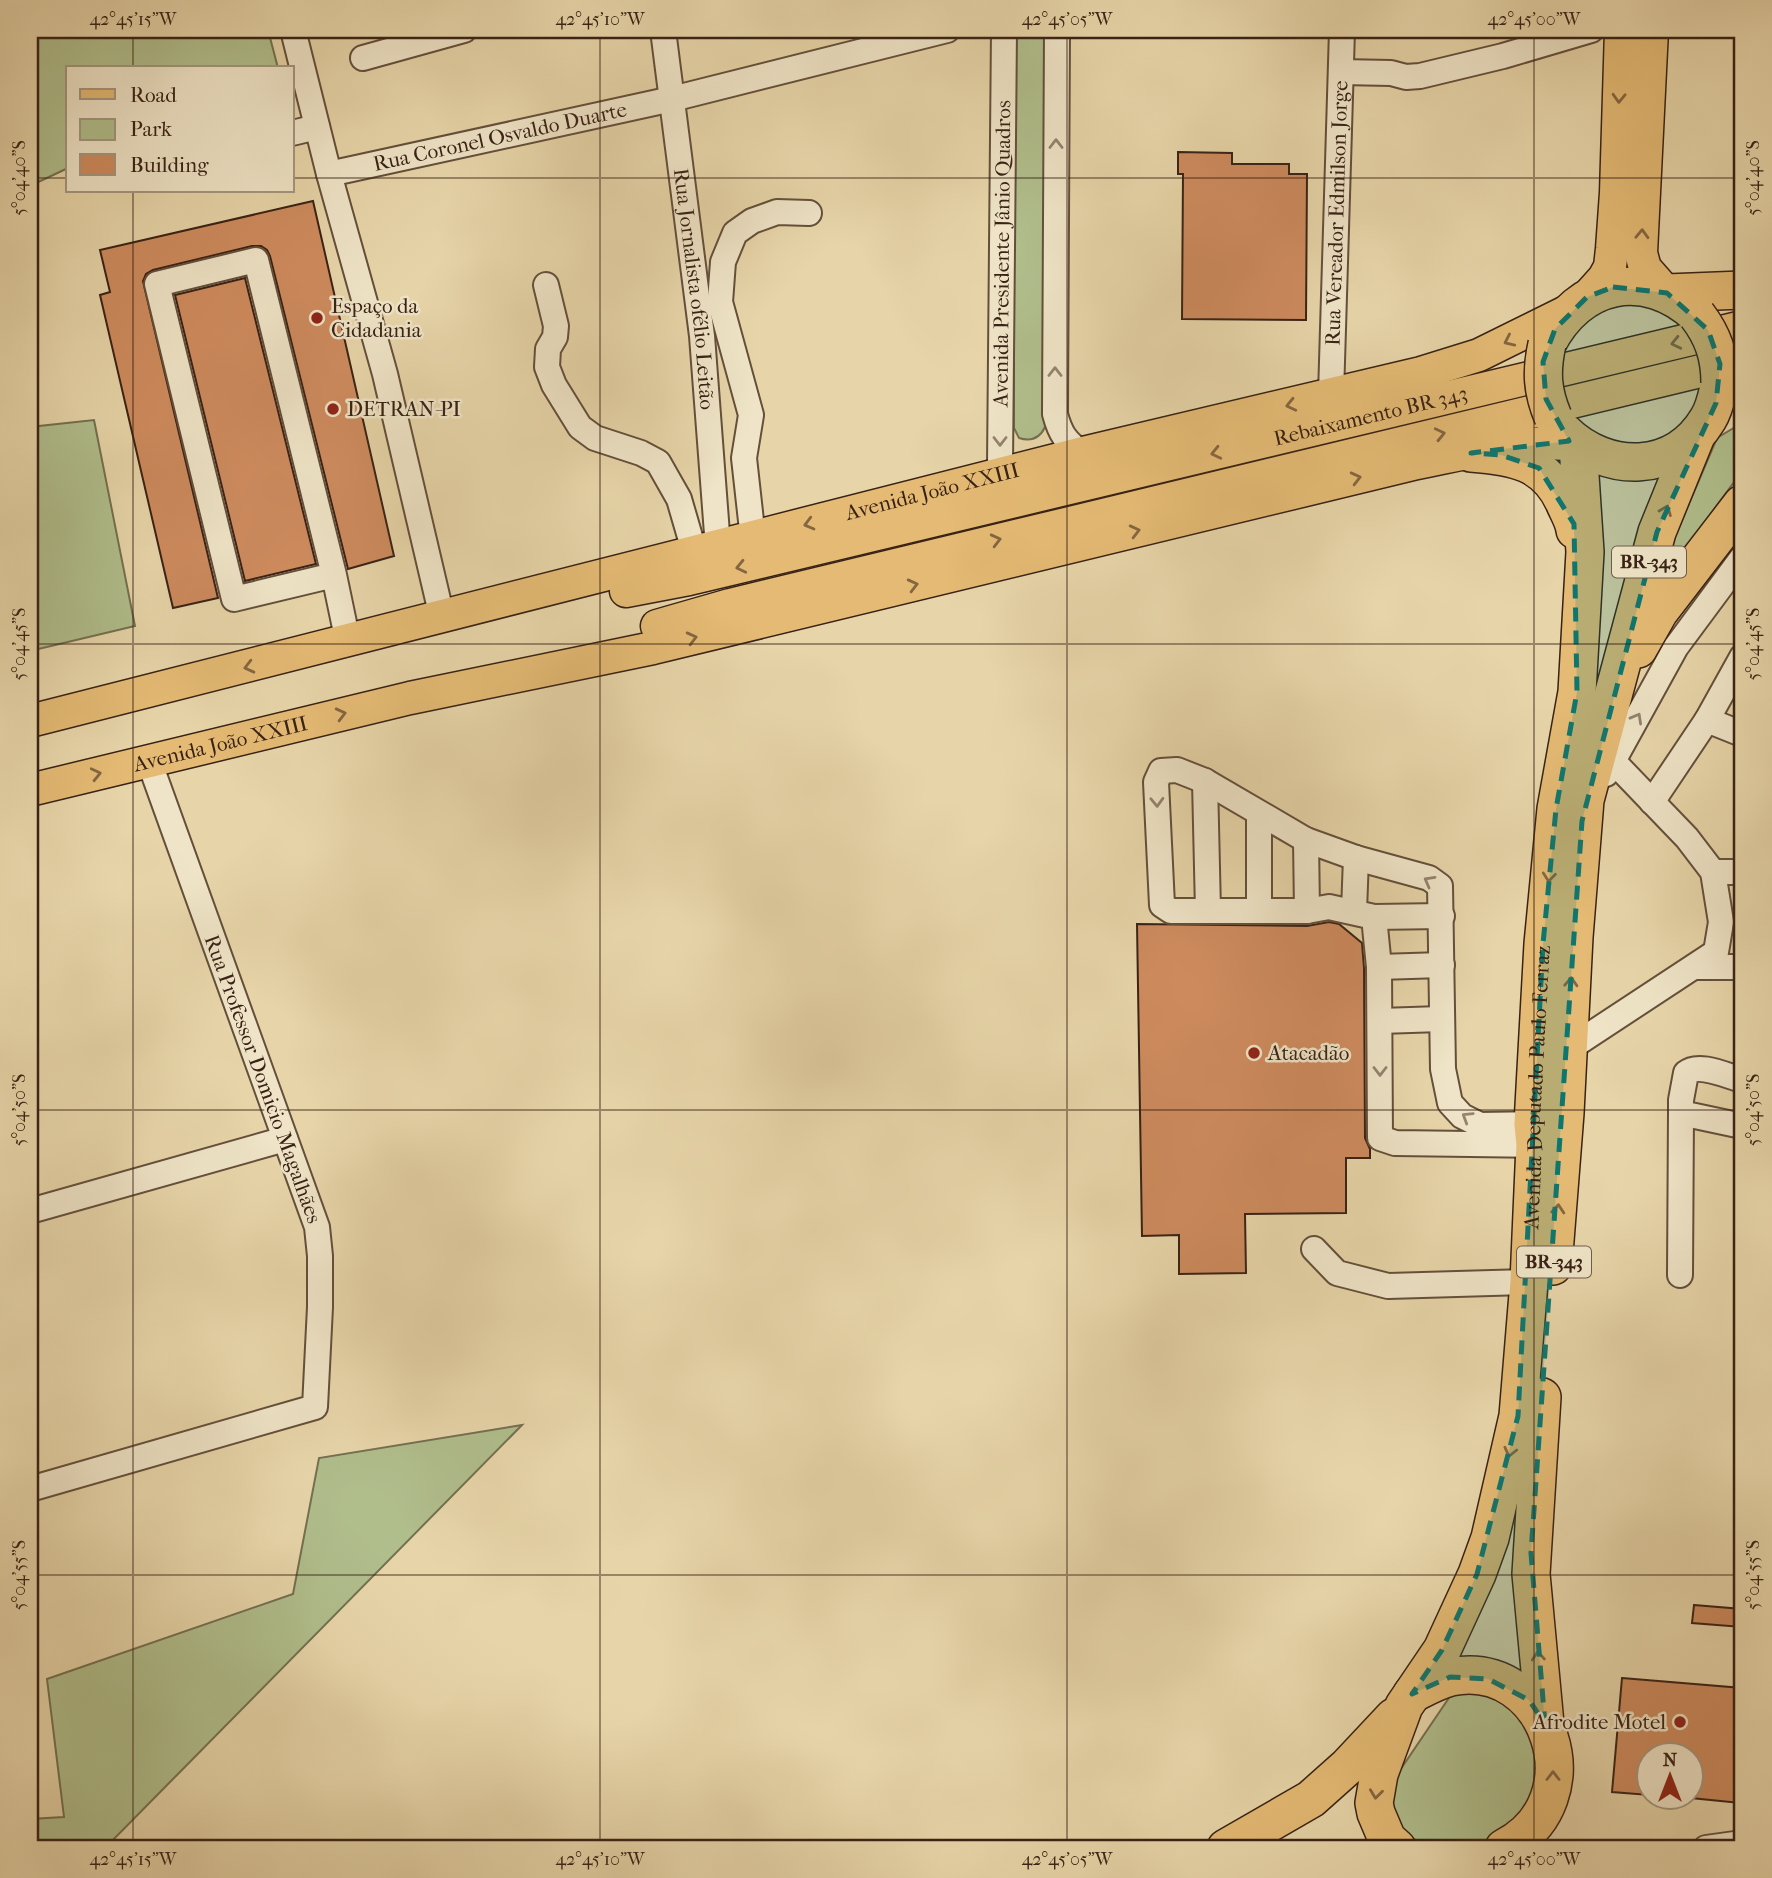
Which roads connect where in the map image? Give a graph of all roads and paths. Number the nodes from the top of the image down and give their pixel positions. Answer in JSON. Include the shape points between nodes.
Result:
{"nodes":[{"id":1,"x":293,"y":30,"type":"edge"},
{"id":2,"x":464,"y":30,"type":"edge"},
{"id":3,"x":663,"y":30,"type":"edge"},
{"id":4,"x":947,"y":30,"type":"edge"},
{"id":5,"x":1004,"y":30,"type":"edge"},
{"id":6,"x":1057,"y":30,"type":"edge"},
{"id":7,"x":1342,"y":30,"type":"edge"},
{"id":8,"x":1591,"y":30,"type":"edge"},
{"id":9,"x":1621,"y":30,"type":"edge"},
{"id":10,"x":1652,"y":30,"type":"edge"},
{"id":11,"x":363,"y":58,"type":"dead end"},
{"id":12,"x":1340,"y":72,"type":"junction"},
{"id":13,"x":672,"y":99,"type":"junction"},
{"id":14,"x":317,"y":127,"type":"junction"},
{"id":15,"x":294,"y":133,"type":"edge"},
{"id":16,"x":329,"y":174,"type":"junction"},
{"id":17,"x":808,"y":213,"type":"dead end"},
{"id":18,"x":546,"y":285,"type":"dead end"},
{"id":19,"x":1742,"y":290,"type":"edge"},
{"id":20,"x":1667,"y":293,"type":"junction"},
{"id":21,"x":1578,"y":304,"type":"junction"},
{"id":22,"x":1742,"y":327,"type":"edge"},
{"id":23,"x":1735,"y":383,"type":"edge"},
{"id":24,"x":1331,"y":395,"type":"junction"},
{"id":25,"x":1703,"y":427,"type":"junction"},
{"id":26,"x":1578,"y":445,"type":"junction"},
{"id":27,"x":1083,"y":453,"type":"junction"},
{"id":28,"x":1471,"y":453,"type":"junction"},
{"id":29,"x":996,"y":491,"type":"junction"},
{"id":30,"x":1742,"y":504,"type":"edge"},
{"id":31,"x":1041,"y":530,"type":"joint"},
{"id":32,"x":753,"y":539,"type":"junction"},
{"id":33,"x":706,"y":551,"type":"junction"},
{"id":34,"x":1742,"y":558,"type":"edge"},
{"id":35,"x":334,"y":575,"type":"junction"},
{"id":36,"x":442,"y":617,"type":"junction"},
{"id":37,"x":348,"y":642,"type":"junction"},
{"id":38,"x":289,"y":656,"type":"junction"},
{"id":39,"x":1742,"y":657,"type":"edge"},
{"id":40,"x":1577,"y":692,"type":"junction"},
{"id":41,"x":1614,"y":693,"type":"junction"},
{"id":42,"x":410,"y":698,"type":"junction"},
{"id":43,"x":1707,"y":720,"type":"junction"},
{"id":44,"x":30,"y":721,"type":"edge"},
{"id":45,"x":1742,"y":734,"type":"edge"},
{"id":46,"x":149,"y":761,"type":"junction"},
{"id":47,"x":1613,"y":761,"type":"junction"},
{"id":48,"x":1205,"y":781,"type":"junction"},
{"id":49,"x":30,"y":790,"type":"edge"},
{"id":50,"x":1652,"y":802,"type":"junction"},
{"id":51,"x":1259,"y":814,"type":"junction"},
{"id":52,"x":1582,"y":821,"type":"junction"},
{"id":53,"x":1306,"y":840,"type":"junction"},
{"id":54,"x":1356,"y":858,"type":"junction"},
{"id":55,"x":1713,"y":872,"type":"junction"},
{"id":56,"x":1742,"y":873,"type":"edge"},
{"id":57,"x":1208,"y":911,"type":"junction"},
{"id":58,"x":1258,"y":911,"type":"junction"},
{"id":59,"x":1307,"y":911,"type":"junction"},
{"id":60,"x":1364,"y":914,"type":"junction"},
{"id":61,"x":1442,"y":916,"type":"junction"},
{"id":62,"x":1442,"y":965,"type":"junction"},
{"id":63,"x":1379,"y":967,"type":"junction"},
{"id":64,"x":1696,"y":967,"type":"junction"},
{"id":65,"x":1742,"y":967,"type":"edge"},
{"id":66,"x":1441,"y":1019,"type":"junction"},
{"id":67,"x":1380,"y":1021,"type":"junction"},
{"id":68,"x":1567,"y":1050,"type":"junction"},
{"id":69,"x":1742,"y":1080,"type":"edge"},
{"id":70,"x":1681,"y":1113,"type":"junction"},
{"id":71,"x":1742,"y":1126,"type":"edge"},
{"id":72,"x":1534,"y":1134,"type":"junction"},
{"id":73,"x":285,"y":1139,"type":"junction"},
{"id":74,"x":30,"y":1211,"type":"edge"},
{"id":75,"x":1314,"y":1249,"type":"dead end"},
{"id":76,"x":1680,"y":1275,"type":"dead end"},
{"id":77,"x":1529,"y":1282,"type":"junction"},
{"id":78,"x":30,"y":1489,"type":"edge"},
{"id":79,"x":1408,"y":1700,"type":"junction"},
{"id":80,"x":1545,"y":1724,"type":"junction"},
{"id":81,"x":1534,"y":1833,"type":"edge"},
{"id":82,"x":1742,"y":1843,"type":"edge"},
{"id":83,"x":1226,"y":1848,"type":"edge"},
{"id":84,"x":1397,"y":1848,"type":"edge"},
{"id":85,"x":1504,"y":1848,"type":"edge"},
{"id":86,"x":1706,"y":1848,"type":"edge"}],
"edges":[{"from":1,"to":14,"type":"street"},
{"from":2,"to":11,"type":"street"},
{"from":3,"to":13,"type":"street","name":"Rua Jornalista ofélio Leitão"},
{"from":4,"to":13,"type":"street","name":"Rua Coronel Osvaldo Duarte"},
{"from":5,"to":29,"type":"street","name":"Avenida Presidente Jânio Quadros","one_way":true,"via":[[1000,465]]},
{"from":27,"to":6,"type":"street","one_way":true,"via":[[1060,433],[1055,414]]},
{"from":7,"to":12,"type":"street","name":"Rua Vereador Edmilson Jorge"},
{"from":8,"to":12,"type":"street","via":[[1420,76]]},
{"from":9,"to":21,"type":"main road","one_way":true,"via":[[1610,267]]},
{"from":20,"to":10,"type":"main road","one_way":true,"via":[[1645,268],[1641,253]]},
{"from":12,"to":24,"type":"street","name":"Rua Vereador Edmilson Jorge"},
{"from":13,"to":16,"type":"street","name":"Rua Coronel Osvaldo Duarte"},
{"from":13,"to":33,"type":"street","name":"Rua Jornalista ofélio Leitão","via":[[702,336]]},
{"from":14,"to":15,"type":"street"},
{"from":14,"to":16,"type":"street"},
{"from":16,"to":36,"type":"street","via":[[386,374]]},
{"from":17,"to":32,"type":"street","via":[[777,212],[752,221],[735,233],[723,262],[720,302],[751,415],[744,458]]},
{"from":18,"to":33,"type":"street","via":[[556,326],[547,367],[554,385],[580,427],[595,438],[658,463]]},
{"from":19,"to":20,"type":"highway","number":"BR-343"},
{"from":20,"to":21,"type":"highway","number":"BR-343","via":[[1641,286],[1613,287]]},
{"from":20,"to":23,"type":"highway","number":"BR-343","bridge":true,"via":[[1684,302],[1709,330],[1720,364]]},
{"from":21,"to":24,"type":"main road","name":"Avenida João XXIII","one_way":true,"via":[[1479,355]]},
{"from":21,"to":26,"type":"highway","bridge":true,"via":[[1547,344],[1542,381],[1553,417]]},
{"from":22,"to":29,"type":"main road","name":"Rebaixamento BR 343","one_way":true},
{"from":23,"to":25,"type":"highway","number":"BR-343"},
{"from":31,"to":23,"type":"main road","name":"Rebaixamento BR 343","one_way":true},
{"from":24,"to":27,"type":"main road","name":"Avenida João XXIII","one_way":true},
{"from":25,"to":26,"type":"highway","via":[[1676,452],[1652,461],[1626,463],[1601,458]]},
{"from":41,"to":25,"type":"highway","name":"Avenida Deputado Paulo Ferraz","number":"BR-343","one_way":true,"via":[[1657,532]]},
{"from":26,"to":28,"type":"main road","name":"Avenida João XXIII","via":[[1554,442]]},
{"from":26,"to":40,"type":"highway","name":"Avenida Deputado Paulo Ferraz","number":"BR-343","via":[[1585,552]]},
{"from":27,"to":29,"type":"main road","name":"Avenida João XXIII"},
{"from":28,"to":40,"type":"highway","via":[[1501,455],[1539,468],[1562,496],[1574,524],[1578,553]]},
{"from":42,"to":28,"type":"main road","name":"Avenida João XXIII","one_way":true,"via":[[653,648]]},
{"from":29,"to":32,"type":"main road","name":"Avenida João XXIII","one_way":true},
{"from":29,"to":38,"type":"main road","name":"Avenida João XXIII","one_way":true,"via":[[689,579]]},
{"from":30,"to":41,"type":"highway","via":[[1659,612]]},
{"from":42,"to":31,"type":"main road","name":"Avenida João XXIII","one_way":true,"via":[[730,605]]},
{"from":32,"to":33,"type":"main road","name":"Avenida João XXIII"},
{"from":33,"to":36,"type":"main road","name":"Avenida João XXIII"},
{"from":47,"to":34,"type":"street","name":"Avenida Deputado Paulo Ferraz","one_way":true,"via":[[1676,647]]},
{"from":35,"to":35,"type":"street","via":[[256,260],[157,284],[234,599]]},
{"from":35,"to":37,"type":"street"},
{"from":36,"to":37,"type":"main road","name":"Avenida João XXIII"},
{"from":37,"to":38,"type":"main road","name":"Avenida João XXIII"},
{"from":38,"to":44,"type":"main road","name":"Avenida João XXIII","one_way":true},
{"from":39,"to":43,"type":"street"},
{"from":40,"to":72,"type":"highway","name":"Avenida Deputado Paulo Ferraz","number":"BR-343","one_way":true,"via":[[1555,822],[1543,944]]},
{"from":41,"to":52,"type":"highway","name":"Avenida Deputado Paulo Ferraz","number":"BR-343"},
{"from":46,"to":42,"type":"main road","name":"Avenida João XXIII","one_way":true},
{"from":43,"to":45,"type":"street"},
{"from":43,"to":50,"type":"street"},
{"from":49,"to":46,"type":"main road","name":"Avenida João XXIII","one_way":true},
{"from":46,"to":73,"type":"street","name":"Rua Professor Domicio Magalhães"},
{"from":47,"to":50,"type":"street"},
{"from":47,"to":52,"type":"street","name":"Avenida Deputado Paulo Ferraz"},
{"from":48,"to":51,"type":"street"},
{"from":48,"to":57,"type":"street"},
{"from":48,"to":57,"type":"street","one_way":true,"via":[[1177,770],[1161,771],[1156,782],[1162,905],[1171,911]]},
{"from":50,"to":55,"type":"street"},
{"from":51,"to":53,"type":"street"},
{"from":51,"to":58,"type":"street"},
{"from":68,"to":52,"type":"highway","name":"Avenida Deputado Paulo Ferraz","number":"BR-343","one_way":true},
{"from":53,"to":54,"type":"street"},
{"from":53,"to":59,"type":"street"},
{"from":54,"to":60,"type":"street"},
{"from":61,"to":54,"type":"street","one_way":true,"via":[[1440,886],[1429,878]]},
{"from":55,"to":56,"type":"street"},
{"from":55,"to":64,"type":"street","via":[[1721,922],[1716,953]]},
{"from":57,"to":58,"type":"street"},
{"from":58,"to":59,"type":"street"},
{"from":59,"to":60,"type":"street","via":[[1329,907]]},
{"from":60,"to":61,"type":"street"},
{"from":60,"to":63,"type":"street"},
{"from":61,"to":62,"type":"street"},
{"from":62,"to":63,"type":"street"},
{"from":62,"to":66,"type":"street"},
{"from":63,"to":67,"type":"street"},
{"from":64,"to":65,"type":"street"},
{"from":64,"to":68,"type":"street"},
{"from":66,"to":67,"type":"street"},
{"from":72,"to":66,"type":"street","one_way":true,"via":[[1480,1125],[1450,1103]]},
{"from":67,"to":72,"type":"street","one_way":true,"via":[[1380,1138],[1384,1141]]},
{"from":80,"to":68,"type":"highway","name":"Avenida Deputado Paulo Ferraz","number":"BR-343","one_way":true,"via":[[1531,1553]]},
{"from":69,"to":70,"type":"street","via":[[1691,1069],[1683,1086]]},
{"from":70,"to":71,"type":"street"},
{"from":70,"to":76,"type":"street"},
{"from":72,"to":77,"type":"highway","name":"Avenida Deputado Paulo Ferraz","number":"BR-343"},
{"from":73,"to":74,"type":"street"},
{"from":73,"to":78,"type":"street","name":"Rua Professor Domicio Magalhães","via":[[317,1227],[320,1307],[314,1407]]},
{"from":75,"to":77,"type":"street","via":[[1337,1273],[1388,1286]]},
{"from":77,"to":79,"type":"highway","name":"Avenida Deputado Paulo Ferraz","number":"BR-343","one_way":true,"via":[[1518,1416],[1490,1538],[1443,1650]]},
{"from":79,"to":80,"type":"highway","via":[[1450,1677],[1488,1679],[1529,1700]]},
{"from":79,"to":83,"type":"highway","name":"Avenida Deputado Paulo Ferraz","number":"BR-343","via":[[1311,1799]]},
{"from":79,"to":84,"type":"highway","name":"Avenida Deputado Paulo Ferraz","number":"BR-343","one_way":true,"via":[[1379,1774],[1374,1803],[1387,1839]]},
{"from":81,"to":80,"type":"highway","number":"BR-343","one_way":true,"via":[[1551,1797],[1554,1773]]},
{"from":81,"to":85,"type":"highway","number":"BR-343"},
{"from":82,"to":86,"type":"street"}]}
